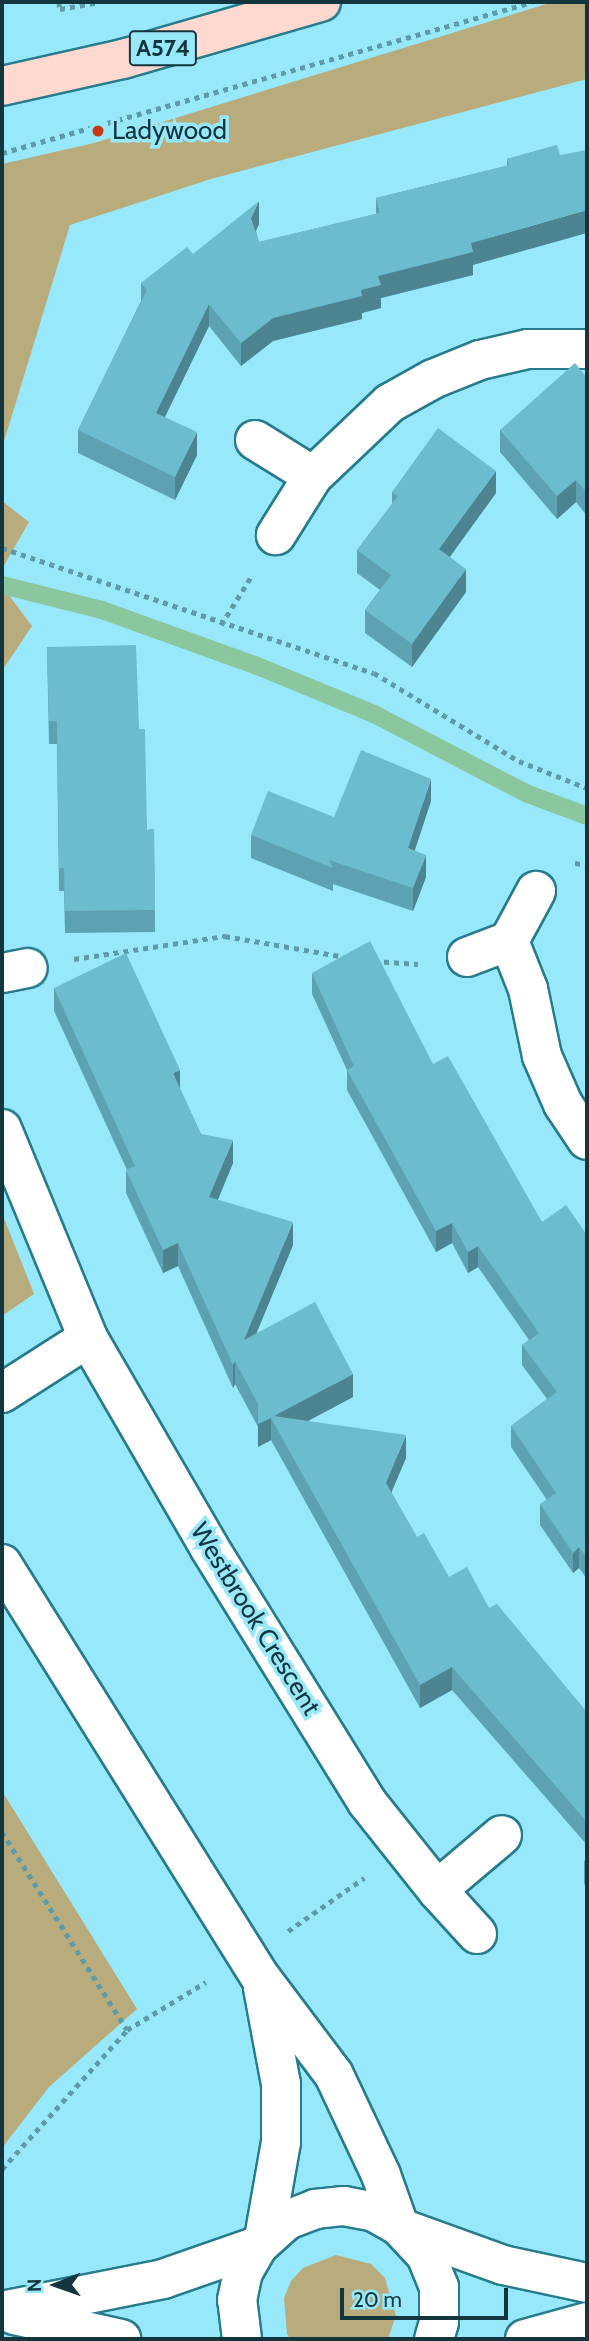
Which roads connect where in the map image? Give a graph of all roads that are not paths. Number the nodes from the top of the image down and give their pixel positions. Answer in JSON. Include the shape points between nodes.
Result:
{"nodes":[{"id":1,"x":321,"y":2,"type":"edge"},
{"id":2,"x":2,"y":86,"type":"edge"},
{"id":3,"x":587,"y":348,"type":"edge"},
{"id":4,"x":254,"y":440,"type":"dead end"},
{"id":5,"x":313,"y":476,"type":"junction"},
{"id":6,"x":276,"y":536,"type":"road end"},
{"id":7,"x":537,"y":891,"type":"dead end"},
{"id":8,"x":509,"y":942,"type":"junction"},
{"id":9,"x":467,"y":957,"type":"road end"},
{"id":10,"x":2,"y":1129,"type":"edge"},
{"id":11,"x":587,"y":1140,"type":"edge"},
{"id":12,"x":88,"y":1338,"type":"junction"},
{"id":13,"x":2,"y":1392,"type":"edge"},
{"id":14,"x":2,"y":1564,"type":"edge"},
{"id":15,"x":502,"y":1835,"type":"dead end"},
{"id":16,"x":437,"y":1890,"type":"junction"},
{"id":17,"x":477,"y":1934,"type":"dead end"},
{"id":18,"x":261,"y":1978,"type":"junction"},
{"id":19,"x":401,"y":2227,"type":"junction"},
{"id":20,"x":261,"y":2242,"type":"junction"},
{"id":21,"x":587,"y":2283,"type":"edge"},
{"id":22,"x":2,"y":2312,"type":"edge"},
{"id":23,"x":587,"y":2322,"type":"edge"},
{"id":24,"x":121,"y":2339,"type":"edge"},
{"id":25,"x":242,"y":2339,"type":"edge"},
{"id":26,"x":434,"y":2339,"type":"edge"},
{"id":27,"x":525,"y":2339,"type":"edge"}],
"edges":[{"from":1,"to":2,"type":"main road","number":"A574","via":[[123,59]]},
{"from":3,"to":5,"type":"street","via":[[528,349],[480,360],[433,379],[390,403]]},
{"from":4,"to":5,"type":"street"},
{"from":5,"to":6,"type":"street"},
{"from":7,"to":8,"type":"street"},
{"from":8,"to":9,"type":"street"},
{"from":8,"to":11,"type":"street","via":[[528,989],[542,1056],[563,1104]]},
{"from":10,"to":12,"type":"street","name":"Westbrook Crescent"},
{"from":12,"to":13,"type":"street"},
{"from":12,"to":16,"type":"street","name":"Westbrook Crescent","via":[[209,1547],[401,1848]]},
{"from":14,"to":18,"type":"street"},
{"from":15,"to":16,"type":"street"},
{"from":16,"to":17,"type":"street","name":"Westbrook Crescent"},
{"from":18,"to":19,"type":"street","via":[[334,2075],[382,2175]]},
{"from":18,"to":20,"type":"street","via":[[281,2095],[281,2142]]},
{"from":19,"to":20,"type":"street","via":[[374,2212],[325,2208],[288,2220]]},
{"from":19,"to":21,"type":"street","via":[[503,2265]]},
{"from":19,"to":26,"type":"street","via":[[426,2255],[439,2287]]},
{"from":20,"to":22,"type":"street","via":[[163,2279]]},
{"from":20,"to":25,"type":"street","via":[[243,2272],[237,2300]]},
{"from":22,"to":24,"type":"street"},
{"from":23,"to":27,"type":"street"}]}
